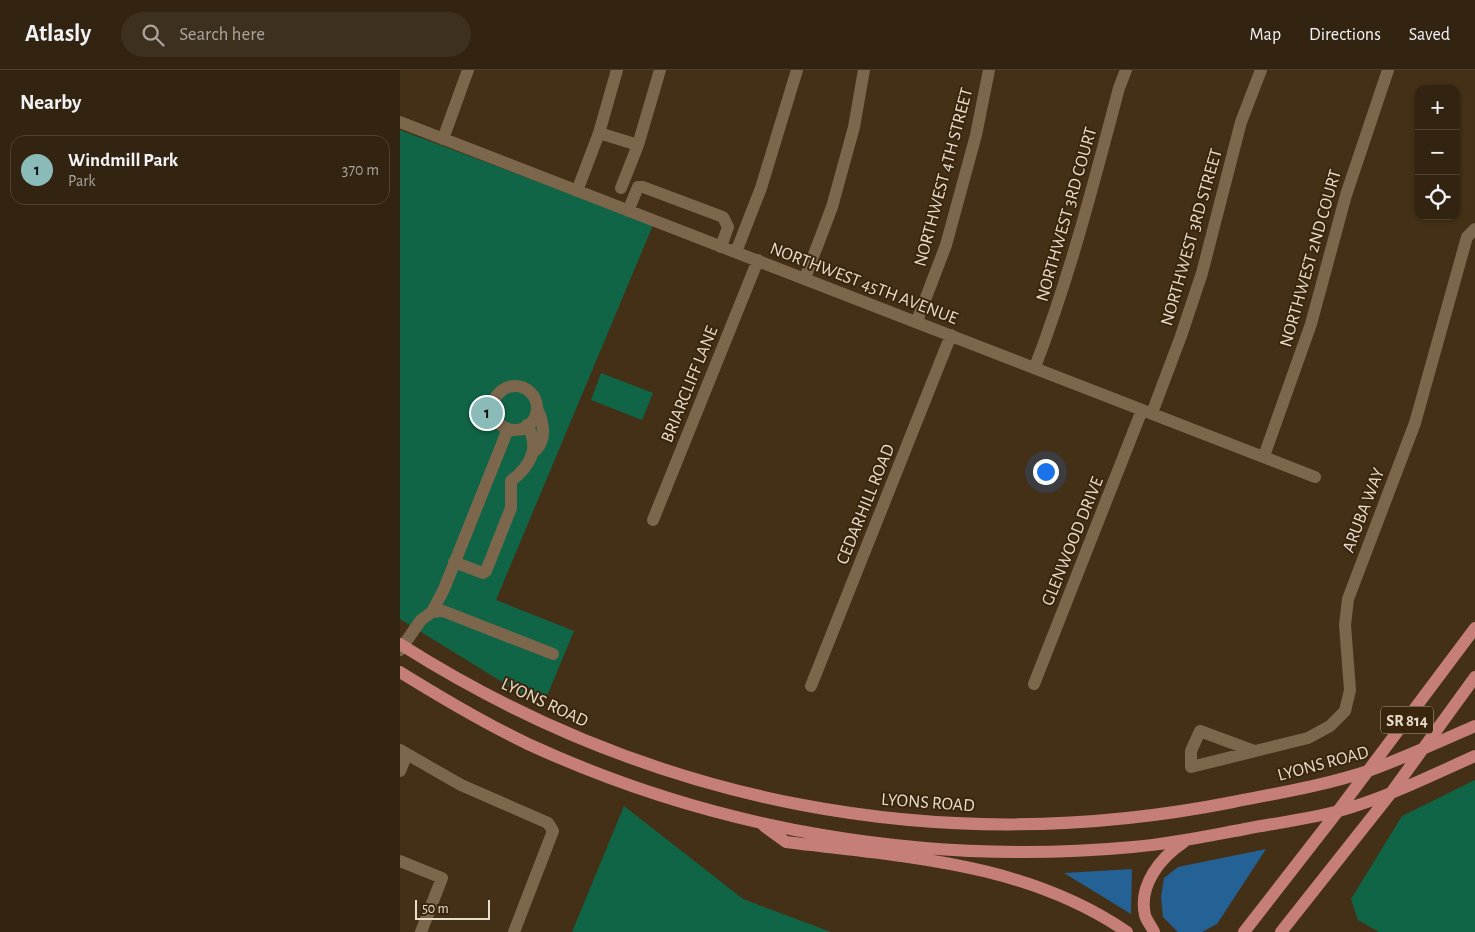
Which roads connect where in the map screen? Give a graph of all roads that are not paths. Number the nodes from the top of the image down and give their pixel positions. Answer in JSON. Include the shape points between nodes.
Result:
{"nodes":[{"id":1,"x":468,"y":70,"type":"edge"},
{"id":2,"x":616,"y":70,"type":"edge"},
{"id":3,"x":660,"y":70,"type":"edge"},
{"id":4,"x":797,"y":70,"type":"edge"},
{"id":5,"x":864,"y":70,"type":"edge"},
{"id":6,"x":989,"y":70,"type":"edge"},
{"id":7,"x":1126,"y":70,"type":"edge"},
{"id":8,"x":1261,"y":70,"type":"edge"},
{"id":9,"x":1388,"y":70,"type":"edge"},
{"id":10,"x":400,"y":122,"type":"edge"},
{"id":11,"x":599,"y":133,"type":"junction"},
{"id":12,"x":443,"y":139,"type":"junction"},
{"id":13,"x":638,"y":144,"type":"junction"},
{"id":14,"x":621,"y":188,"type":"dead end"},
{"id":15,"x":577,"y":191,"type":"junction"},
{"id":16,"x":628,"y":211,"type":"junction"},
{"id":17,"x":1475,"y":228,"type":"edge"},
{"id":18,"x":721,"y":247,"type":"junction"},
{"id":19,"x":736,"y":252,"type":"junction"},
{"id":20,"x":758,"y":260,"type":"junction"},
{"id":21,"x":805,"y":278,"type":"junction"},
{"id":22,"x":917,"y":321,"type":"junction"},
{"id":23,"x":951,"y":334,"type":"junction"},
{"id":24,"x":1035,"y":367,"type":"junction"},
{"id":25,"x":537,"y":408,"type":"junction"},
{"id":26,"x":1147,"y":412,"type":"junction"},
{"id":27,"x":527,"y":426,"type":"junction"},
{"id":28,"x":508,"y":429,"type":"junction"},
{"id":29,"x":532,"y":453,"type":"junction"},
{"id":30,"x":1264,"y":456,"type":"junction"},
{"id":31,"x":1315,"y":477,"type":"dead end"},
{"id":32,"x":653,"y":520,"type":"dead end"},
{"id":33,"x":454,"y":562,"type":"junction"},
{"id":34,"x":432,"y":612,"type":"junction"},
{"id":35,"x":1475,"y":628,"type":"edge"},
{"id":36,"x":400,"y":646,"type":"edge"},
{"id":37,"x":553,"y":654,"type":"dead end"},
{"id":38,"x":400,"y":672,"type":"edge"},
{"id":39,"x":1475,"y":677,"type":"edge"},
{"id":40,"x":1034,"y":684,"type":"dead end"},
{"id":41,"x":812,"y":686,"type":"dead end"},
{"id":42,"x":1475,"y":726,"type":"edge"},
{"id":43,"x":1424,"y":748,"type":"junction"},
{"id":44,"x":1254,"y":751,"type":"junction"},
{"id":45,"x":404,"y":752,"type":"edge"},
{"id":46,"x":1475,"y":756,"type":"edge"},
{"id":47,"x":1369,"y":770,"type":"junction"},
{"id":48,"x":400,"y":771,"type":"edge"},
{"id":49,"x":1392,"y":793,"type":"junction"},
{"id":50,"x":1338,"y":811,"type":"junction"},
{"id":51,"x":760,"y":823,"type":"junction"},
{"id":52,"x":1190,"y":839,"type":"junction"},
{"id":53,"x":400,"y":861,"type":"edge"},
{"id":54,"x":1244,"y":930,"type":"edge"},
{"id":55,"x":421,"y":932,"type":"edge"},
{"id":56,"x":514,"y":932,"type":"edge"},
{"id":57,"x":1127,"y":932,"type":"edge"},
{"id":58,"x":1154,"y":932,"type":"edge"},
{"id":59,"x":1282,"y":932,"type":"edge"}],
"edges":[{"from":1,"to":12,"type":"street"},
{"from":2,"to":11,"type":"street"},
{"from":3,"to":13,"type":"street"},
{"from":4,"to":19,"type":"street","via":[[761,188]]},
{"from":5,"to":21,"type":"street","via":[[854,127],[832,208]]},
{"from":6,"to":22,"type":"street","name":"NORTHWEST 4TH STREET","via":[[976,135],[946,245]]},
{"from":7,"to":24,"type":"street","name":"NORTHWEST 3RD COURT","via":[[1082,231]]},
{"from":8,"to":26,"type":"street","name":"NORTHWEST 3RD STREET","via":[[1241,122],[1199,282]]},
{"from":9,"to":30,"type":"street","name":"NORTHWEST 2ND COURT","via":[[1346,194],[1311,324]]},
{"from":10,"to":12,"type":"street","name":"NORTHWEST 45TH AVENUE"},
{"from":11,"to":13,"type":"street"},
{"from":11,"to":15,"type":"street"},
{"from":12,"to":15,"type":"street","name":"NORTHWEST 45TH AVENUE"},
{"from":13,"to":14,"type":"street"},
{"from":15,"to":16,"type":"street","name":"NORTHWEST 45TH AVENUE"},
{"from":16,"to":18,"type":"street","name":"NORTHWEST 45TH AVENUE"},
{"from":16,"to":18,"type":"street","via":[[635,191],[643,187],[723,217],[728,227]]},
{"from":17,"to":44,"type":"street","name":"ARUBA WAY","via":[[1468,237],[1415,423],[1348,598],[1345,625],[1350,690],[1345,711],[1330,726],[1308,738]]},
{"from":18,"to":19,"type":"street","name":"NORTHWEST 45TH AVENUE"},
{"from":19,"to":20,"type":"street","name":"NORTHWEST 45TH AVENUE"},
{"from":20,"to":21,"type":"street","name":"NORTHWEST 45TH AVENUE"},
{"from":20,"to":32,"type":"street","name":"BRIARCLIFF LANE"},
{"from":21,"to":22,"type":"street","name":"NORTHWEST 45TH AVENUE"},
{"from":22,"to":23,"type":"street","name":"NORTHWEST 45TH AVENUE"},
{"from":23,"to":24,"type":"street","name":"NORTHWEST 45TH AVENUE"},
{"from":23,"to":41,"type":"street","name":"CEDARHILL ROAD"},
{"from":24,"to":26,"type":"street","name":"NORTHWEST 45TH AVENUE"},
{"from":25,"to":27,"type":"street"},
{"from":25,"to":28,"type":"street","via":[[534,397],[526,389],[516,386],[504,388],[496,396],[493,407],[495,418]]},
{"from":25,"to":29,"type":"street","via":[[543,421],[542,436]]},
{"from":26,"to":30,"type":"street","name":"NORTHWEST 45TH AVENUE"},
{"from":26,"to":40,"type":"street","name":"GLENWOOD DRIVE"},
{"from":27,"to":28,"type":"street"},
{"from":27,"to":29,"type":"street","via":[[535,441]]},
{"from":28,"to":33,"type":"street"},
{"from":29,"to":33,"type":"street","via":[[526,468],[511,481],[511,508],[486,571],[478,572]]},
{"from":30,"to":31,"type":"street","name":"NORTHWEST 45TH AVENUE"},
{"from":33,"to":34,"type":"street"},
{"from":34,"to":36,"type":"street","via":[[420,620]]},
{"from":34,"to":37,"type":"street","via":[[443,611]]},
{"from":35,"to":47,"type":"main road","number":"SR 814"},
{"from":36,"to":47,"type":"main road","name":"LYONS ROAD","via":[[541,722],[649,765],[736,791],[806,807],[913,822],[1002,824],[1144,817],[1280,793]]},
{"from":38,"to":51,"type":"main road","via":[[487,723],[583,768],[667,798]]},
{"from":39,"to":43,"type":"main road","number":"SR 814"},
{"from":42,"to":43,"type":"main road","name":"LYONS ROAD"},
{"from":43,"to":47,"type":"main road","name":"LYONS ROAD"},
{"from":43,"to":49,"type":"main road","number":"SR 814"},
{"from":44,"to":44,"type":"street","name":"ARUBA WAY","via":[[1227,758],[1191,767],[1191,751],[1200,731]]},
{"from":45,"to":48,"type":"street"},
{"from":45,"to":56,"type":"street","via":[[461,784],[548,823],[553,831]]},
{"from":46,"to":49,"type":"main road"},
{"from":47,"to":50,"type":"main road","number":"SR 814"},
{"from":49,"to":50,"type":"main road"},
{"from":49,"to":59,"type":"main road","number":"SR 814"},
{"from":50,"to":52,"type":"main road"},
{"from":50,"to":54,"type":"main road","number":"SR 814"},
{"from":51,"to":52,"type":"main road","via":[[813,835],[899,846],[997,852],[1081,851]]},
{"from":51,"to":57,"type":"main road","via":[[786,842],[958,864],[1021,880],[1081,904]]},
{"from":52,"to":58,"type":"main road","via":[[1168,852],[1153,873],[1145,893],[1145,915]]},
{"from":53,"to":55,"type":"street","via":[[442,878]]}]}
